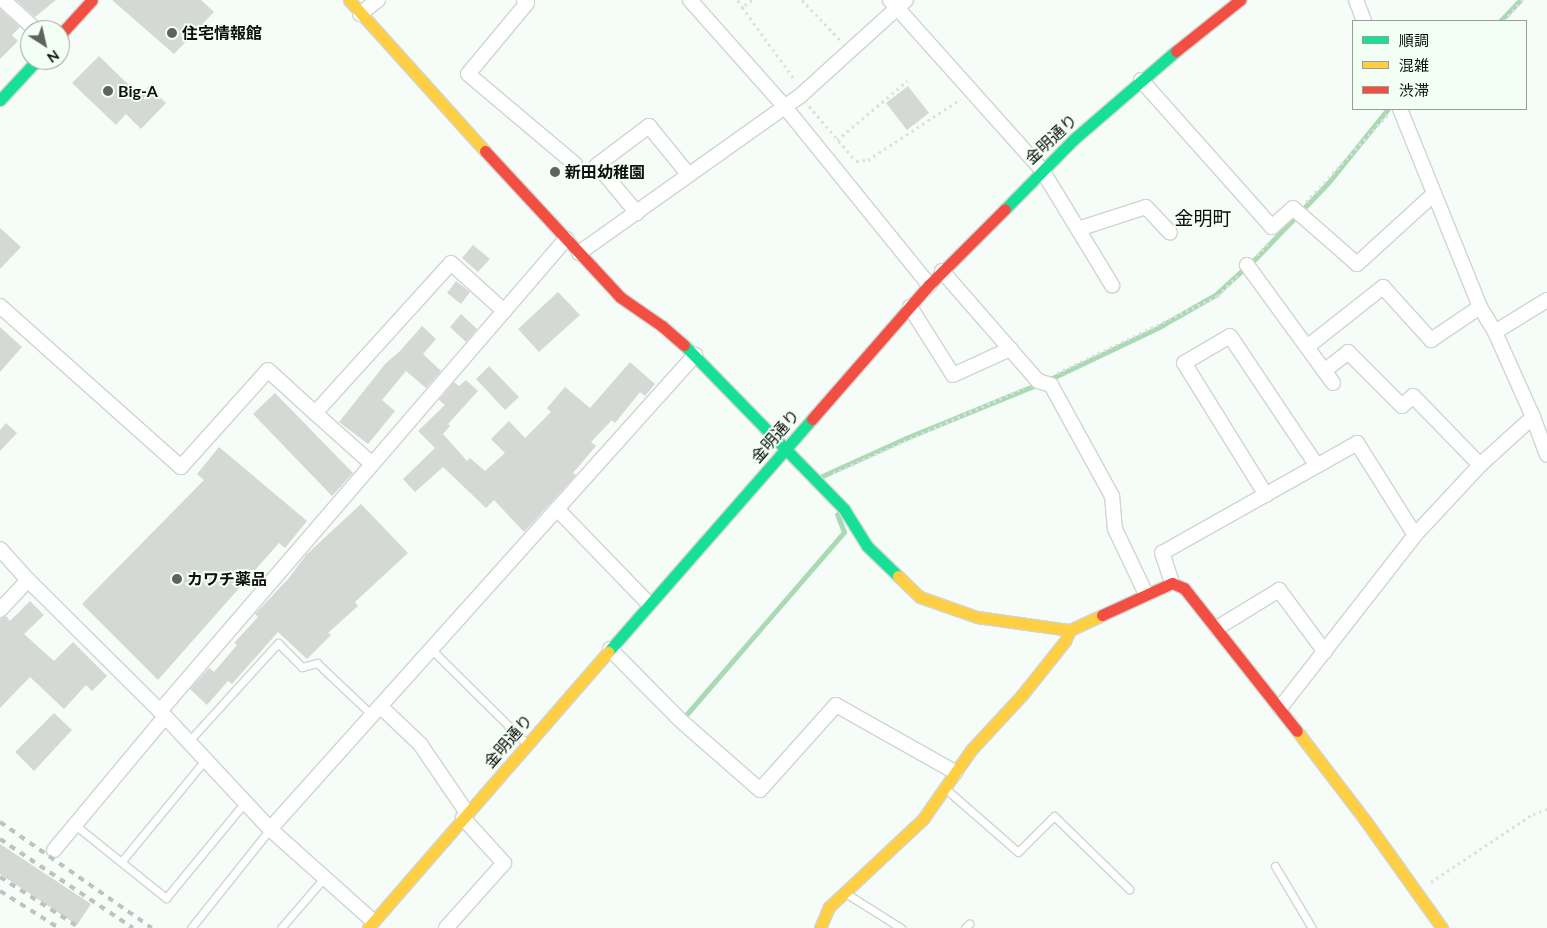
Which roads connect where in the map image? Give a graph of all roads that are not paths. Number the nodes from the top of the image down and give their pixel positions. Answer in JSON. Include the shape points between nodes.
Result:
{"nodes":[{"id":1,"x":3,"y":0,"type":"edge"},
{"id":2,"x":92,"y":0,"type":"edge"},
{"id":3,"x":349,"y":0,"type":"edge"},
{"id":4,"x":378,"y":0,"type":"edge"},
{"id":5,"x":524,"y":0,"type":"edge"},
{"id":6,"x":690,"y":0,"type":"edge"},
{"id":7,"x":1240,"y":0,"type":"edge"},
{"id":8,"x":1356,"y":0,"type":"edge"},
{"id":9,"x":898,"y":3,"type":"edge"},
{"id":10,"x":360,"y":14,"type":"junction"},
{"id":11,"x":25,"y":20,"type":"edge"},
{"id":12,"x":1364,"y":20,"type":"edge"},
{"id":13,"x":70,"y":24,"type":"edge"},
{"id":14,"x":28,"y":70,"type":"edge"},
{"id":15,"x":1141,"y":80,"type":"junction"},
{"id":16,"x":0,"y":100,"type":"edge"},
{"id":17,"x":785,"y":107,"type":"junction"},
{"id":18,"x":1400,"y":110,"type":"edge"},
{"id":19,"x":575,"y":164,"type":"dead end"},
{"id":20,"x":1042,"y":170,"type":"junction"},
{"id":21,"x":688,"y":174,"type":"junction"},
{"id":22,"x":1434,"y":194,"type":"junction"},
{"id":23,"x":638,"y":213,"type":"junction"},
{"id":24,"x":1078,"y":228,"type":"junction"},
{"id":25,"x":1170,"y":233,"type":"dead end"},
{"id":26,"x":566,"y":239,"type":"junction"},
{"id":27,"x":579,"y":253,"type":"junction"},
{"id":28,"x":1247,"y":265,"type":"road end"},
{"id":29,"x":942,"y":271,"type":"junction"},
{"id":30,"x":929,"y":284,"type":"junction"},
{"id":31,"x":1112,"y":285,"type":"dead end"},
{"id":32,"x":1547,"y":300,"type":"edge"},
{"id":33,"x":0,"y":306,"type":"edge"},
{"id":34,"x":910,"y":307,"type":"junction"},
{"id":35,"x":1480,"y":307,"type":"junction"},
{"id":36,"x":504,"y":310,"type":"junction"},
{"id":37,"x":1496,"y":332,"type":"junction"},
{"id":38,"x":1307,"y":347,"type":"junction"},
{"id":39,"x":1010,"y":349,"type":"junction"},
{"id":40,"x":695,"y":355,"type":"junction"},
{"id":41,"x":1324,"y":370,"type":"junction"},
{"id":42,"x":1333,"y":383,"type":"dead end"},
{"id":43,"x":315,"y":413,"type":"junction"},
{"id":44,"x":1533,"y":417,"type":"junction"},
{"id":45,"x":786,"y":449,"type":"junction"},
{"id":46,"x":1547,"y":455,"type":"edge"},
{"id":47,"x":372,"y":464,"type":"junction"},
{"id":48,"x":1480,"y":465,"type":"junction"},
{"id":49,"x":1317,"y":466,"type":"junction"},
{"id":50,"x":1266,"y":495,"type":"junction"},
{"id":51,"x":557,"y":509,"type":"junction"},
{"id":52,"x":1416,"y":535,"type":"junction"},
{"id":53,"x":0,"y":549,"type":"edge"},
{"id":54,"x":28,"y":580,"type":"junction"},
{"id":55,"x":1172,"y":583,"type":"junction"},
{"id":56,"x":1146,"y":594,"type":"junction"},
{"id":57,"x":649,"y":604,"type":"junction"},
{"id":58,"x":0,"y":610,"type":"edge"},
{"id":59,"x":1217,"y":628,"type":"junction"},
{"id":60,"x":1070,"y":630,"type":"junction"},
{"id":61,"x":610,"y":648,"type":"junction"},
{"id":62,"x":431,"y":649,"type":"junction"},
{"id":63,"x":1325,"y":652,"type":"junction"},
{"id":64,"x":1280,"y":708,"type":"junction"},
{"id":65,"x":376,"y":710,"type":"junction"},
{"id":66,"x":162,"y":714,"type":"junction"},
{"id":67,"x":188,"y":742,"type":"junction"},
{"id":68,"x":527,"y":744,"type":"junction"},
{"id":69,"x":205,"y":760,"type":"junction"},
{"id":70,"x":955,"y":772,"type":"junction"},
{"id":71,"x":945,"y":788,"type":"junction"},
{"id":72,"x":245,"y":802,"type":"junction"},
{"id":73,"x":465,"y":816,"type":"junction"},
{"id":74,"x":75,"y":825,"type":"junction"},
{"id":75,"x":270,"y":829,"type":"junction"},
{"id":76,"x":54,"y":850,"type":"dead end"},
{"id":77,"x":121,"y":862,"type":"junction"},
{"id":78,"x":1275,"y":866,"type":"dead end"},
{"id":79,"x":324,"y":878,"type":"junction"},
{"id":80,"x":1129,"y":889,"type":"dead end"},
{"id":81,"x":845,"y":892,"type":"junction"},
{"id":82,"x":372,"y":925,"type":"edge"},
{"id":83,"x":191,"y":928,"type":"edge"},
{"id":84,"x":281,"y":928,"type":"edge"},
{"id":85,"x":446,"y":928,"type":"edge"},
{"id":86,"x":820,"y":928,"type":"edge"},
{"id":87,"x":901,"y":928,"type":"edge"},
{"id":88,"x":1312,"y":928,"type":"edge"},
{"id":89,"x":1442,"y":928,"type":"edge"}],
"edges":[{"from":1,"to":11,"type":"street"},
{"from":2,"to":13,"type":"street"},
{"from":3,"to":10,"type":"street"},
{"from":4,"to":10,"type":"street"},
{"from":5,"to":19,"type":"street","via":[[527,3],[468,74]]},
{"from":6,"to":17,"type":"street"},
{"from":7,"to":15,"type":"street","name":"金明通り"},
{"from":8,"to":12,"type":"street"},
{"from":9,"to":17,"type":"street","via":[[850,51]]},
{"from":9,"to":20,"type":"street"},
{"from":10,"to":26,"type":"street"},
{"from":14,"to":16,"type":"street"},
{"from":15,"to":20,"type":"street","name":"金明通り"},
{"from":15,"to":22,"type":"street","via":[[1272,227],[1293,208],[1357,264]]},
{"from":17,"to":21,"type":"street"},
{"from":17,"to":30,"type":"street"},
{"from":18,"to":22,"type":"street"},
{"from":20,"to":24,"type":"street"},
{"from":20,"to":29,"type":"street","name":"金明通り"},
{"from":21,"to":23,"type":"street"},
{"from":21,"to":23,"type":"street","via":[[649,126],[597,165]]},
{"from":22,"to":35,"type":"street"},
{"from":23,"to":27,"type":"street"},
{"from":24,"to":25,"type":"street","via":[[1146,207]]},
{"from":24,"to":31,"type":"street"},
{"from":26,"to":27,"type":"street"},
{"from":26,"to":36,"type":"street"},
{"from":27,"to":40,"type":"street","via":[[620,297],[662,326]]},
{"from":28,"to":38,"type":"street"},
{"from":29,"to":30,"type":"street","name":"金明通り"},
{"from":29,"to":39,"type":"street"},
{"from":30,"to":34,"type":"street","name":"金明通り"},
{"from":32,"to":37,"type":"street"},
{"from":33,"to":43,"type":"street","via":[[181,467],[268,370]]},
{"from":34,"to":39,"type":"street","via":[[953,375]]},
{"from":34,"to":45,"type":"street","name":"金明通り"},
{"from":35,"to":37,"type":"street"},
{"from":35,"to":38,"type":"street","via":[[1431,340],[1383,287]]},
{"from":36,"to":43,"type":"street","via":[[451,262]]},
{"from":36,"to":47,"type":"street"},
{"from":37,"to":44,"type":"street"},
{"from":38,"to":41,"type":"street"},
{"from":39,"to":56,"type":"street","via":[[1038,381],[1051,385],[1112,496],[1115,529]]},
{"from":40,"to":45,"type":"street"},
{"from":40,"to":51,"type":"street"},
{"from":41,"to":42,"type":"street"},
{"from":41,"to":48,"type":"street","via":[[1348,352],[1402,406],[1413,396]]},
{"from":43,"to":47,"type":"street"},
{"from":44,"to":46,"type":"street"},
{"from":44,"to":48,"type":"street"},
{"from":45,"to":57,"type":"street","name":"金明通り"},
{"from":45,"to":60,"type":"street","via":[[844,509],[867,546],[920,597],[977,617]]},
{"from":47,"to":66,"type":"street"},
{"from":48,"to":52,"type":"street"},
{"from":49,"to":50,"type":"street"},
{"from":49,"to":50,"type":"street","via":[[1230,336],[1184,363]]},
{"from":49,"to":52,"type":"street","via":[[1356,443]]},
{"from":50,"to":55,"type":"street","via":[[1162,553]]},
{"from":51,"to":57,"type":"street"},
{"from":51,"to":62,"type":"street"},
{"from":52,"to":63,"type":"street"},
{"from":53,"to":54,"type":"street"},
{"from":54,"to":58,"type":"street"},
{"from":54,"to":66,"type":"street"},
{"from":55,"to":56,"type":"street"},
{"from":55,"to":59,"type":"street","via":[[1184,588]]},
{"from":56,"to":60,"type":"street"},
{"from":57,"to":61,"type":"street","name":"金明通り"},
{"from":59,"to":63,"type":"street","via":[[1279,590]]},
{"from":59,"to":64,"type":"street"},
{"from":60,"to":70,"type":"street","via":[[1066,641]]},
{"from":61,"to":68,"type":"street","name":"金明通り"},
{"from":61,"to":70,"type":"street","via":[[680,720],[760,790],[836,705]]},
{"from":62,"to":65,"type":"street"},
{"from":62,"to":68,"type":"lane"},
{"from":63,"to":64,"type":"street"},
{"from":64,"to":89,"type":"street"},
{"from":65,"to":67,"type":"lane","via":[[318,663],[302,667],[278,643]]},
{"from":65,"to":73,"type":"street","via":[[420,744]]},
{"from":65,"to":75,"type":"street"},
{"from":66,"to":67,"type":"street"},
{"from":66,"to":74,"type":"street"},
{"from":67,"to":69,"type":"street"},
{"from":68,"to":73,"type":"street","name":"金明通り"},
{"from":69,"to":72,"type":"street"},
{"from":69,"to":77,"type":"lane"},
{"from":70,"to":71,"type":"street"},
{"from":71,"to":80,"type":"lane","via":[[1018,852],[1054,816]]},
{"from":71,"to":81,"type":"street","via":[[923,819]]},
{"from":72,"to":75,"type":"street"},
{"from":72,"to":77,"type":"lane","via":[[166,898]]},
{"from":73,"to":82,"type":"street","name":"金明通り"},
{"from":73,"to":85,"type":"street","via":[[504,863]]},
{"from":74,"to":76,"type":"street"},
{"from":74,"to":77,"type":"lane"},
{"from":75,"to":79,"type":"street"},
{"from":75,"to":83,"type":"lane"},
{"from":78,"to":88,"type":"lane"},
{"from":79,"to":82,"type":"street"},
{"from":79,"to":84,"type":"lane"},
{"from":81,"to":86,"type":"street","via":[[829,907]]},
{"from":81,"to":87,"type":"lane"}]}
